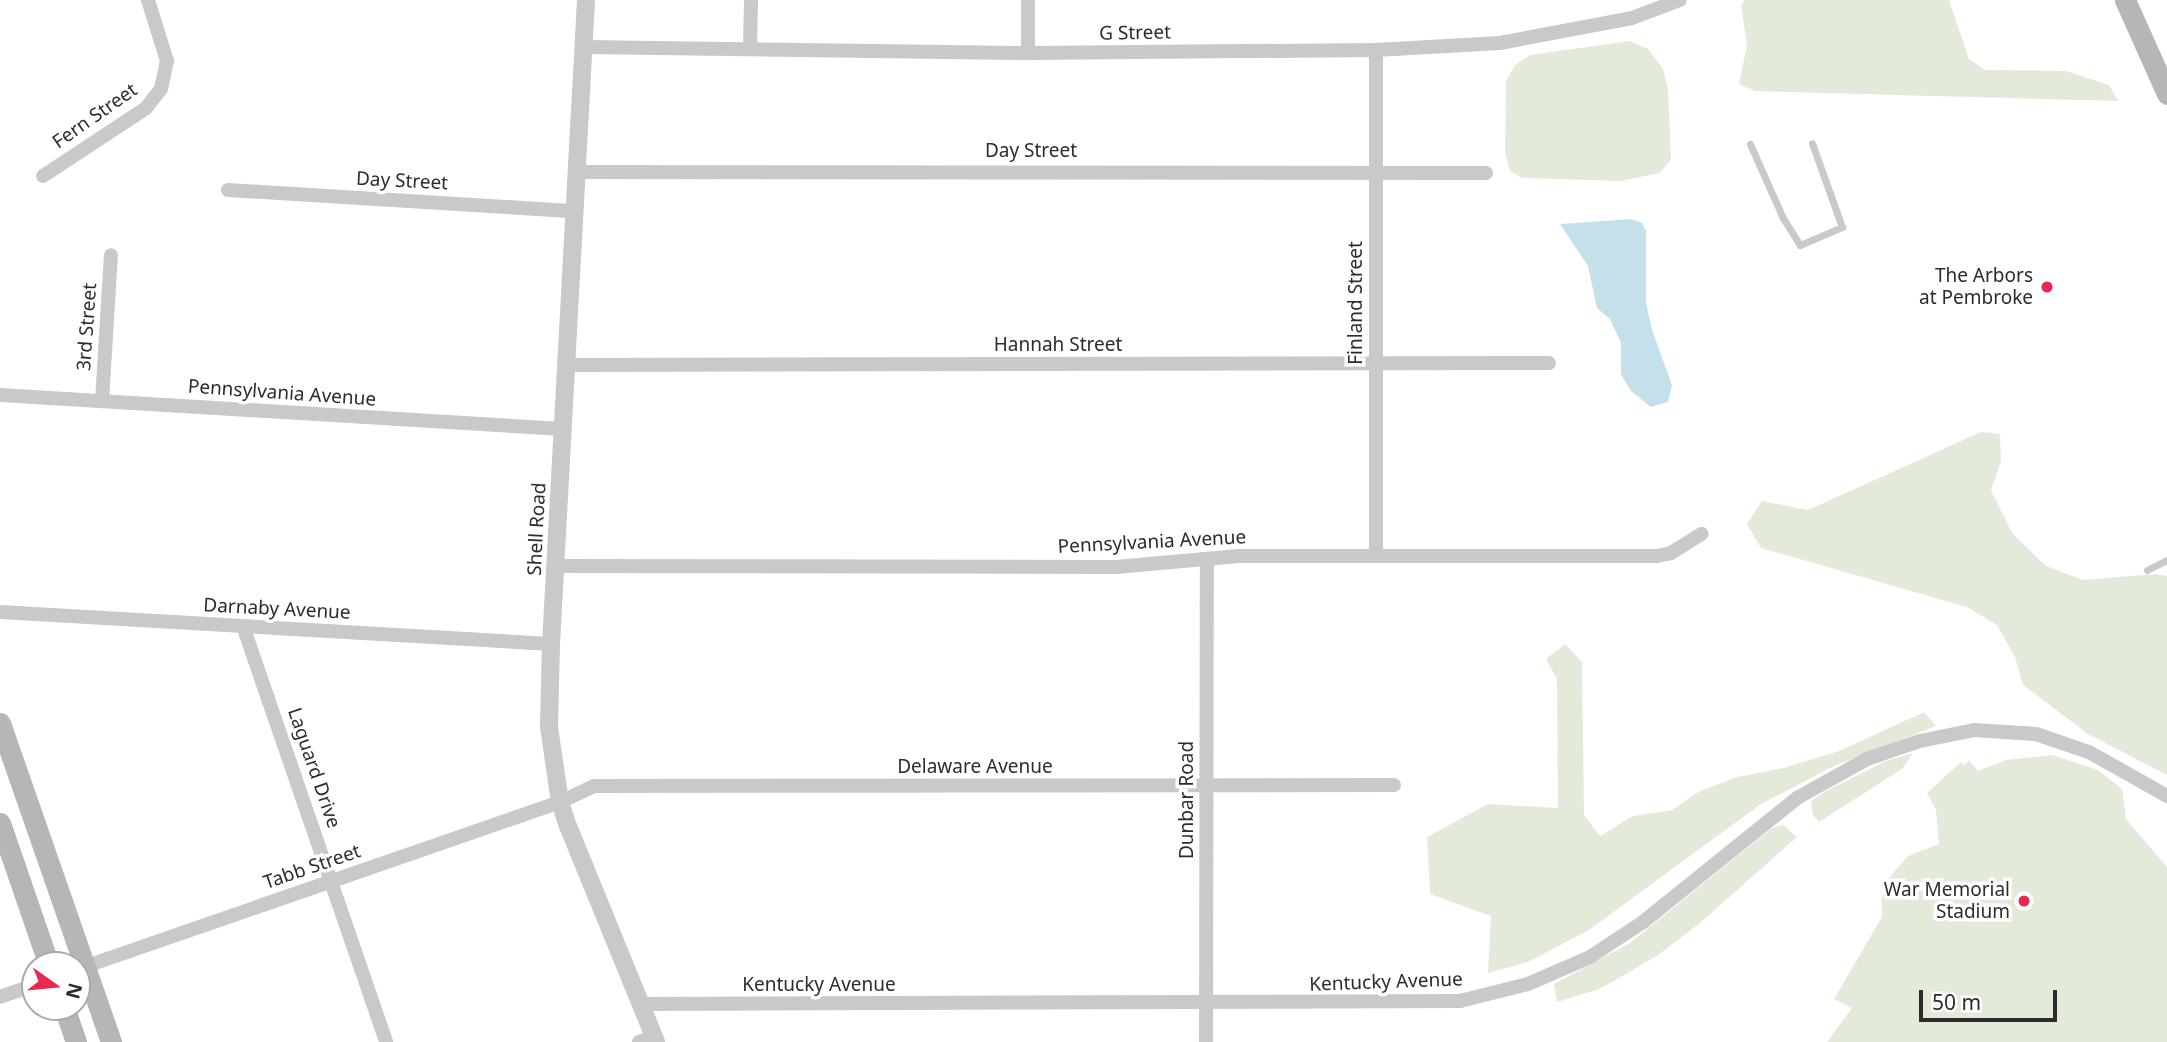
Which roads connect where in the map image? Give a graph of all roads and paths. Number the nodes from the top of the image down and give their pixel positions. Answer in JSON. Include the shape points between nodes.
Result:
{"nodes":[{"id":1,"x":148,"y":0,"type":"edge"},
{"id":2,"x":586,"y":0,"type":"edge"},
{"id":3,"x":751,"y":0,"type":"edge"},
{"id":4,"x":1028,"y":0,"type":"edge"},
{"id":5,"x":1680,"y":0,"type":"edge"},
{"id":6,"x":2125,"y":0,"type":"edge"},
{"id":7,"x":584,"y":47,"type":"junction"},
{"id":8,"x":750,"y":49,"type":"junction"},
{"id":9,"x":1376,"y":50,"type":"junction"},
{"id":10,"x":1028,"y":53,"type":"junction"},
{"id":11,"x":2167,"y":94,"type":"edge"},
{"id":12,"x":1750,"y":144,"type":"dead end"},
{"id":13,"x":1812,"y":144,"type":"dead end"},
{"id":14,"x":576,"y":172,"type":"junction"},
{"id":15,"x":1375,"y":172,"type":"junction"},
{"id":16,"x":1486,"y":173,"type":"dead end"},
{"id":17,"x":43,"y":176,"type":"dead end"},
{"id":18,"x":228,"y":190,"type":"dead end"},
{"id":19,"x":574,"y":211,"type":"junction"},
{"id":20,"x":111,"y":255,"type":"dead end"},
{"id":21,"x":1549,"y":363,"type":"dead end"},
{"id":22,"x":566,"y":365,"type":"junction"},
{"id":23,"x":1375,"y":365,"type":"junction"},
{"id":24,"x":0,"y":395,"type":"edge"},
{"id":25,"x":102,"y":401,"type":"junction"},
{"id":26,"x":563,"y":429,"type":"junction"},
{"id":27,"x":1702,"y":534,"type":"dead end"},
{"id":28,"x":1376,"y":556,"type":"junction"},
{"id":29,"x":1207,"y":559,"type":"junction"},
{"id":30,"x":2167,"y":560,"type":"edge"},
{"id":31,"x":556,"y":566,"type":"junction"},
{"id":32,"x":2147,"y":570,"type":"dead end"},
{"id":33,"x":0,"y":612,"type":"edge"},
{"id":34,"x":243,"y":626,"type":"junction"},
{"id":35,"x":551,"y":644,"type":"junction"},
{"id":36,"x":0,"y":723,"type":"edge"},
{"id":37,"x":1394,"y":785,"type":"dead end"},
{"id":38,"x":1205,"y":787,"type":"junction"},
{"id":39,"x":2167,"y":796,"type":"edge"},
{"id":40,"x":560,"y":802,"type":"junction"},
{"id":41,"x":0,"y":823,"type":"edge"},
{"id":42,"x":333,"y":880,"type":"junction"},
{"id":43,"x":44,"y":951,"type":"edge"},
{"id":44,"x":75,"y":951,"type":"edge"},
{"id":45,"x":91,"y":965,"type":"edge"},
{"id":46,"x":21,"y":990,"type":"edge"},
{"id":47,"x":91,"y":993,"type":"edge"},
{"id":48,"x":0,"y":997,"type":"edge"},
{"id":49,"x":640,"y":1004,"type":"junction"},
{"id":50,"x":1207,"y":1004,"type":"junction"},
{"id":51,"x":69,"y":1021,"type":"edge"},
{"id":52,"x":650,"y":1040,"type":"edge"},
{"id":53,"x":76,"y":1042,"type":"edge"},
{"id":54,"x":111,"y":1042,"type":"edge"},
{"id":55,"x":386,"y":1042,"type":"edge"},
{"id":56,"x":1206,"y":1042,"type":"edge"}],
"edges":[{"from":1,"to":17,"type":"street","name":"Fern Street","via":[[167,61],[161,89],[146,108]]},
{"from":2,"to":7,"type":"street","name":"Shell Road"},
{"from":3,"to":8,"type":"street"},
{"from":4,"to":10,"type":"street"},
{"from":5,"to":9,"type":"street","name":"G Street","via":[[1632,18],[1500,43]]},
{"from":6,"to":11,"type":"main road"},
{"from":7,"to":8,"type":"street","name":"G Street"},
{"from":7,"to":14,"type":"street","name":"Shell Road"},
{"from":8,"to":10,"type":"street","name":"G Street"},
{"from":9,"to":10,"type":"street","name":"G Street"},
{"from":9,"to":15,"type":"street","name":"Finland Street"},
{"from":12,"to":13,"type":"lane","via":[[1800,245],[1842,227]]},
{"from":14,"to":15,"type":"street","name":"Day Street"},
{"from":14,"to":19,"type":"street","name":"Shell Road"},
{"from":15,"to":16,"type":"street","name":"Day Street"},
{"from":15,"to":23,"type":"street","name":"Finland Street"},
{"from":18,"to":19,"type":"street","name":"Day Street"},
{"from":19,"to":22,"type":"street","name":"Shell Road"},
{"from":20,"to":25,"type":"street","name":"3rd Street"},
{"from":21,"to":23,"type":"street","name":"Hannah Street"},
{"from":22,"to":23,"type":"street","name":"Hannah Street"},
{"from":22,"to":26,"type":"street","name":"Shell Road"},
{"from":23,"to":28,"type":"street","name":"Finland Street"},
{"from":24,"to":25,"type":"street","name":"Pennsylvania Avenue"},
{"from":25,"to":26,"type":"street","name":"Pennsylvania Avenue"},
{"from":26,"to":31,"type":"street","name":"Shell Road"},
{"from":27,"to":28,"type":"street","name":"Pennsylvania Avenue","via":[[1657,556]]},
{"from":28,"to":29,"type":"street","name":"Pennsylvania Avenue"},
{"from":29,"to":31,"type":"street","name":"Pennsylvania Avenue","via":[[1116,568]]},
{"from":29,"to":38,"type":"street","name":"Dunbar Road"},
{"from":30,"to":32,"type":"lane"},
{"from":31,"to":35,"type":"street","name":"Shell Road"},
{"from":33,"to":34,"type":"street","name":"Darnaby Avenue"},
{"from":34,"to":35,"type":"street","name":"Darnaby Avenue"},
{"from":34,"to":42,"type":"street","name":"Laguard Drive"},
{"from":35,"to":40,"type":"street","name":"Shell Road","via":[[550,727]]},
{"from":36,"to":44,"type":"main road"},
{"from":37,"to":38,"type":"street","name":"Delaware Avenue"},
{"from":38,"to":40,"type":"street","name":"Delaware Avenue","via":[[618,784],[594,786]]},
{"from":38,"to":50,"type":"street","name":"Dunbar Road"},
{"from":39,"to":50,"type":"street","name":"Kentucky Avenue","via":[[2119,767],[2050,737],[1991,729],[1934,737],[1867,759],[1819,784],[1617,940],[1528,984],[1493,995],[1442,1002]]},
{"from":40,"to":42,"type":"street","name":"Tabb Street"},
{"from":40,"to":49,"type":"street","name":"Shell Road"},
{"from":41,"to":43,"type":"main road"},
{"from":42,"to":45,"type":"street","name":"Tabb Street"},
{"from":42,"to":55,"type":"street","name":"Laguard Drive"},
{"from":46,"to":48,"type":"street"},
{"from":47,"to":54,"type":"main road"},
{"from":49,"to":50,"type":"street","name":"Kentucky Avenue"},
{"from":49,"to":52,"type":"street","name":"Shell Road"},
{"from":50,"to":56,"type":"street","name":"Dunbar Road"},
{"from":51,"to":53,"type":"main road"}]}
